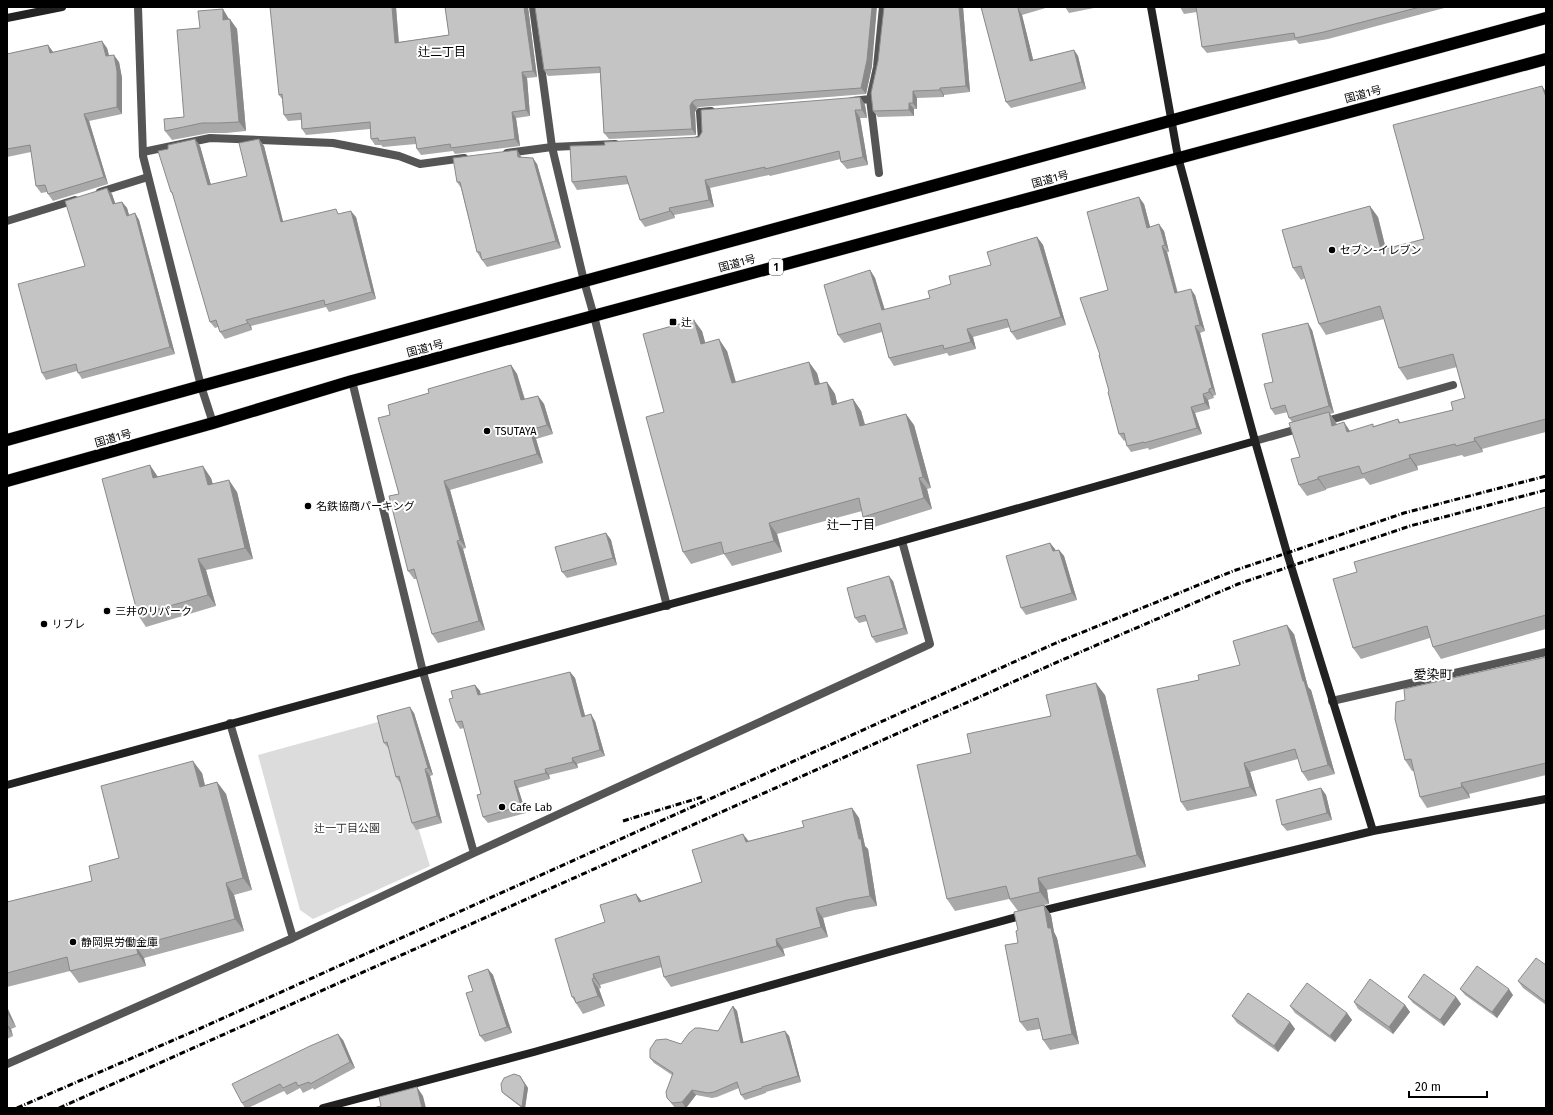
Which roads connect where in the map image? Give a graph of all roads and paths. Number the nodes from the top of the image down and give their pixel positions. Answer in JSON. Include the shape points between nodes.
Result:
{"nodes":[{"id":1,"x":62,"y":7,"type":"edge"},
{"id":2,"x":138,"y":7,"type":"edge"},
{"id":3,"x":533,"y":7,"type":"edge"},
{"id":4,"x":883,"y":7,"type":"edge"},
{"id":5,"x":1151,"y":7,"type":"edge"},
{"id":6,"x":7,"y":18,"type":"edge"},
{"id":7,"x":1546,"y":18,"type":"edge"},
{"id":8,"x":1546,"y":59,"type":"edge"},
{"id":9,"x":870,"y":99,"type":"junction"},
{"id":10,"x":847,"y":101,"type":"edge"},
{"id":11,"x":716,"y":111,"type":"edge"},
{"id":12,"x":1171,"y":120,"type":"junction"},
{"id":13,"x":686,"y":141,"type":"edge"},
{"id":14,"x":623,"y":144,"type":"edge"},
{"id":15,"x":552,"y":147,"type":"junction"},
{"id":16,"x":143,"y":152,"type":"junction"},
{"id":17,"x":497,"y":154,"type":"edge"},
{"id":18,"x":474,"y":157,"type":"edge"},
{"id":19,"x":1178,"y":157,"type":"junction"},
{"id":20,"x":879,"y":173,"type":"dead end"},
{"id":21,"x":148,"y":177,"type":"junction"},
{"id":22,"x":7,"y":221,"type":"edge"},
{"id":23,"x":584,"y":281,"type":"junction"},
{"id":24,"x":594,"y":316,"type":"junction"},
{"id":25,"x":352,"y":381,"type":"junction"},
{"id":26,"x":1454,"y":385,"type":"edge"},
{"id":27,"x":201,"y":386,"type":"junction"},
{"id":28,"x":213,"y":423,"type":"junction"},
{"id":29,"x":7,"y":440,"type":"edge"},
{"id":30,"x":1255,"y":441,"type":"junction"},
{"id":31,"x":7,"y":481,"type":"edge"},
{"id":32,"x":902,"y":541,"type":"junction"},
{"id":33,"x":666,"y":606,"type":"junction"},
{"id":34,"x":1546,"y":652,"type":"edge"},
{"id":35,"x":423,"y":672,"type":"junction"},
{"id":36,"x":1332,"y":701,"type":"junction"},
{"id":37,"x":230,"y":723,"type":"junction"},
{"id":38,"x":7,"y":785,"type":"edge"},
{"id":39,"x":1546,"y":799,"type":"edge"},
{"id":40,"x":1373,"y":831,"type":"junction"},
{"id":41,"x":474,"y":853,"type":"junction"},
{"id":42,"x":293,"y":938,"type":"junction"},
{"id":43,"x":7,"y":1064,"type":"edge"},
{"id":44,"x":323,"y":1108,"type":"edge"}],
"edges":[{"from":1,"to":6,"type":"street"},
{"from":2,"to":16,"type":"street"},
{"from":3,"to":15,"type":"street"},
{"from":4,"to":9,"type":"street"},
{"from":5,"to":12,"type":"street"},
{"from":7,"to":12,"type":"highway","name":"国道1号"},
{"from":8,"to":19,"type":"highway","name":"国道1号","number":"1"},
{"from":9,"to":10,"type":"street"},
{"from":9,"to":20,"type":"street"},
{"from":11,"to":13,"type":"street","via":[[700,112],[702,140]]},
{"from":12,"to":19,"type":"street"},
{"from":12,"to":23,"type":"highway","name":"国道1号"},
{"from":14,"to":15,"type":"street"},
{"from":15,"to":17,"type":"street"},
{"from":15,"to":23,"type":"street"},
{"from":16,"to":18,"type":"street","via":[[210,138],[333,143],[399,156],[420,164]]},
{"from":16,"to":21,"type":"street"},
{"from":19,"to":24,"type":"highway","name":"国道1号","number":"1"},
{"from":19,"to":30,"type":"street"},
{"from":21,"to":22,"type":"street"},
{"from":21,"to":27,"type":"street"},
{"from":23,"to":24,"type":"street"},
{"from":23,"to":27,"type":"highway","name":"国道1号"},
{"from":24,"to":25,"type":"highway","name":"国道1号","number":"1"},
{"from":24,"to":33,"type":"street"},
{"from":25,"to":28,"type":"highway","name":"国道1号","number":"1"},
{"from":25,"to":35,"type":"street"},
{"from":26,"to":30,"type":"street"},
{"from":27,"to":28,"type":"street"},
{"from":27,"to":29,"type":"highway","name":"国道1号"},
{"from":28,"to":31,"type":"highway","name":"国道1号","number":"1"},
{"from":30,"to":32,"type":"street"},
{"from":30,"to":36,"type":"street"},
{"from":32,"to":33,"type":"street"},
{"from":32,"to":41,"type":"street","via":[[930,644]]},
{"from":33,"to":35,"type":"street"},
{"from":34,"to":36,"type":"street"},
{"from":35,"to":37,"type":"street"},
{"from":35,"to":41,"type":"street"},
{"from":36,"to":40,"type":"street"},
{"from":37,"to":38,"type":"street"},
{"from":37,"to":42,"type":"street"},
{"from":39,"to":40,"type":"street"},
{"from":40,"to":44,"type":"street","via":[[984,925],[534,1052]]},
{"from":41,"to":42,"type":"street"},
{"from":42,"to":43,"type":"street"}]}
